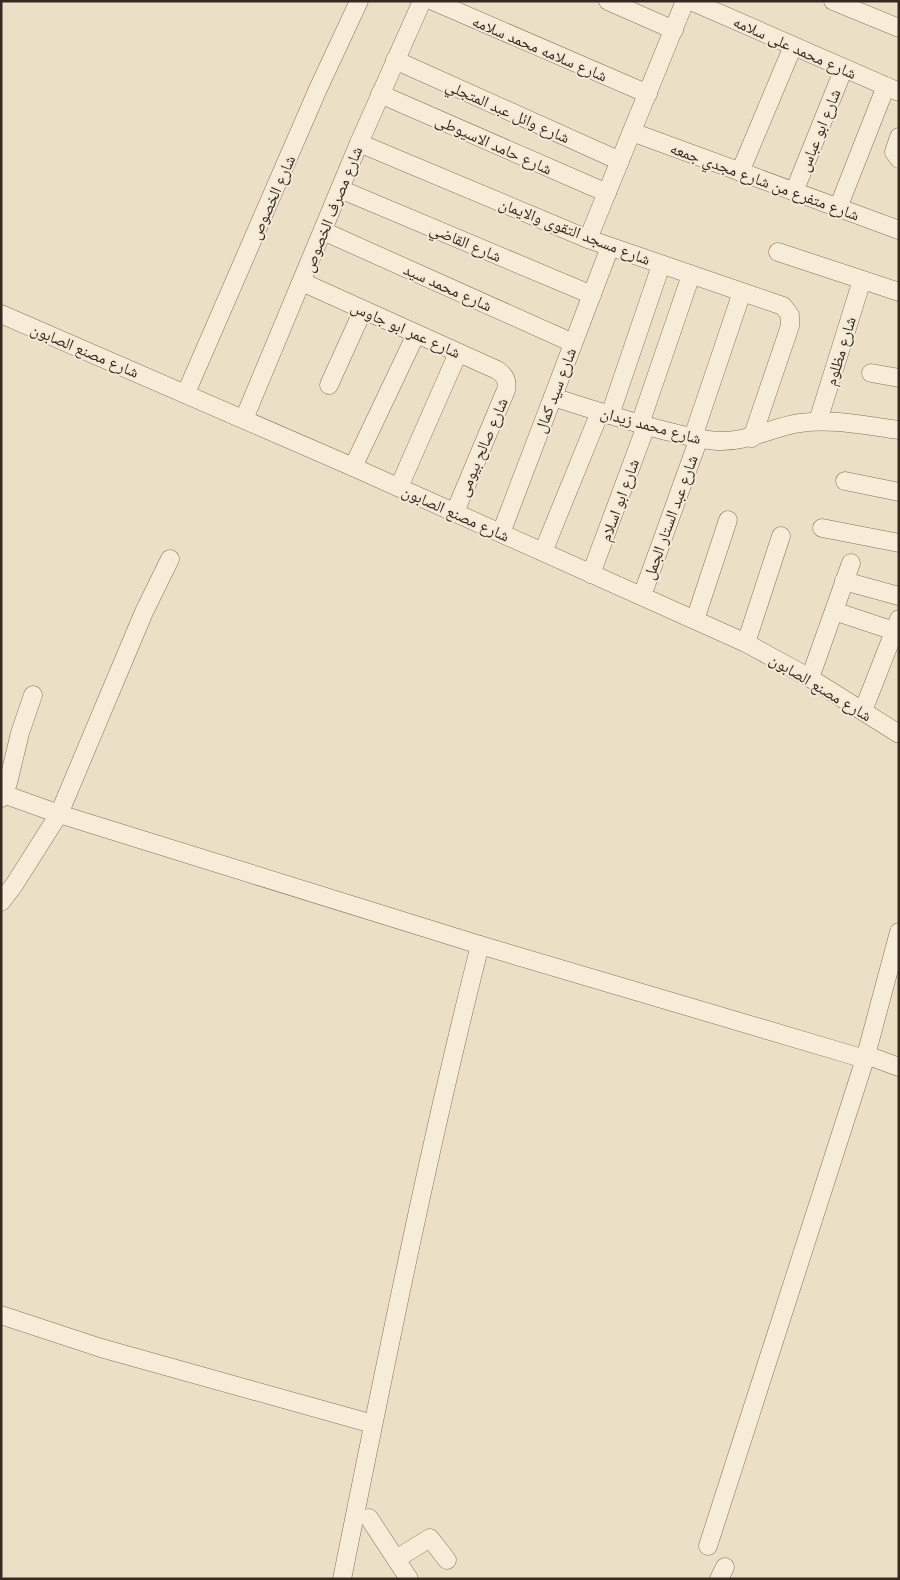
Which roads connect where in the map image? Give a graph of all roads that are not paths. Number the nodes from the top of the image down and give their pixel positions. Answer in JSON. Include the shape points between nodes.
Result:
{"nodes":[{"id":1,"x":359,"y":1,"type":"edge"},
{"id":2,"x":422,"y":1,"type":"edge"},
{"id":3,"x":433,"y":1,"type":"edge"},
{"id":4,"x":608,"y":1,"type":"edge"},
{"id":5,"x":686,"y":1,"type":"edge"},
{"id":6,"x":692,"y":1,"type":"edge"},
{"id":7,"x":833,"y":1,"type":"edge"},
{"id":8,"x":899,"y":28,"type":"edge"},
{"id":9,"x":674,"y":30,"type":"junction"},
{"id":10,"x":793,"y":46,"type":"junction"},
{"id":11,"x":395,"y":60,"type":"junction"},
{"id":12,"x":844,"y":68,"type":"junction"},
{"id":13,"x":892,"y":89,"type":"edge"},
{"id":14,"x":380,"y":94,"type":"junction"},
{"id":15,"x":648,"y":94,"type":"junction"},
{"id":16,"x":632,"y":132,"type":"junction"},
{"id":17,"x":899,"y":137,"type":"edge"},
{"id":18,"x":359,"y":143,"type":"junction"},
{"id":19,"x":899,"y":159,"type":"edge"},
{"id":20,"x":620,"y":161,"type":"junction"},
{"id":21,"x":740,"y":172,"type":"junction"},
{"id":22,"x":340,"y":189,"type":"junction"},
{"id":23,"x":794,"y":192,"type":"junction"},
{"id":24,"x":607,"y":193,"type":"junction"},
{"id":25,"x":838,"y":208,"type":"junction"},
{"id":26,"x":899,"y":230,"type":"edge"},
{"id":27,"x":323,"y":232,"type":"junction"},
{"id":28,"x":588,"y":239,"type":"junction"},
{"id":29,"x":610,"y":247,"type":"junction"},
{"id":30,"x":778,"y":252,"type":"dead end"},
{"id":31,"x":661,"y":265,"type":"junction"},
{"id":32,"x":691,"y":275,"type":"junction"},
{"id":33,"x":862,"y":280,"type":"junction"},
{"id":34,"x":302,"y":282,"type":"junction"},
{"id":35,"x":742,"y":292,"type":"junction"},
{"id":36,"x":899,"y":292,"type":"edge"},
{"id":37,"x":592,"y":295,"type":"junction"},
{"id":38,"x":363,"y":310,"type":"junction"},
{"id":39,"x":1,"y":314,"type":"edge"},
{"id":40,"x":416,"y":334,"type":"junction"},
{"id":41,"x":573,"y":343,"type":"junction"},
{"id":42,"x":458,"y":353,"type":"junction"},
{"id":43,"x":871,"y":373,"type":"dead end"},
{"id":44,"x":899,"y":378,"type":"edge"},
{"id":45,"x":506,"y":381,"type":"joint"},
{"id":46,"x":329,"y":385,"type":"dead end"},
{"id":47,"x":190,"y":395,"type":"junction"},
{"id":48,"x":553,"y":397,"type":"junction"},
{"id":49,"x":605,"y":413,"type":"junction"},
{"id":50,"x":239,"y":416,"type":"junction"},
{"id":51,"x":818,"y":422,"type":"junction"},
{"id":52,"x":643,"y":425,"type":"junction"},
{"id":53,"x":899,"y":430,"type":"edge"},
{"id":54,"x":696,"y":438,"type":"junction"},
{"id":55,"x":752,"y":438,"type":"junction"},
{"id":56,"x":353,"y":467,"type":"junction"},
{"id":57,"x":845,"y":481,"type":"dead end"},
{"id":58,"x":399,"y":487,"type":"junction"},
{"id":59,"x":899,"y":492,"type":"edge"},
{"id":60,"x":455,"y":512,"type":"junction"},
{"id":61,"x":728,"y":520,"type":"dead end"},
{"id":62,"x":822,"y":528,"type":"dead end"},
{"id":63,"x":501,"y":533,"type":"junction"},
{"id":64,"x":781,"y":536,"type":"dead end"},
{"id":65,"x":899,"y":544,"type":"edge"},
{"id":66,"x":543,"y":552,"type":"junction"},
{"id":67,"x":170,"y":559,"type":"dead end"},
{"id":68,"x":851,"y":563,"type":"dead end"},
{"id":69,"x":591,"y":574,"type":"junction"},
{"id":70,"x":844,"y":581,"type":"junction"},
{"id":71,"x":642,"y":596,"type":"junction"},
{"id":72,"x":899,"y":596,"type":"edge"},
{"id":73,"x":834,"y":611,"type":"junction"},
{"id":74,"x":694,"y":620,"type":"junction"},
{"id":75,"x":896,"y":625,"type":"edge"},
{"id":76,"x":746,"y":644,"type":"junction"},
{"id":77,"x":810,"y":678,"type":"junction"},
{"id":78,"x":33,"y":695,"type":"dead end"},
{"id":79,"x":863,"y":711,"type":"junction"},
{"id":80,"x":899,"y":734,"type":"edge"},
{"id":81,"x":2,"y":796,"type":"edge"},
{"id":82,"x":55,"y":812,"type":"junction"},
{"id":83,"x":1,"y":902,"type":"edge"},
{"id":84,"x":899,"y":932,"type":"edge"},
{"id":85,"x":480,"y":945,"type":"junction"},
{"id":86,"x":865,"y":1057,"type":"junction"},
{"id":87,"x":899,"y":1067,"type":"edge"},
{"id":88,"x":1,"y":1315,"type":"edge"},
{"id":89,"x":373,"y":1424,"type":"junction"},
{"id":90,"x":369,"y":1518,"type":"dead end"},
{"id":91,"x":708,"y":1546,"type":"dead end"},
{"id":92,"x":396,"y":1559,"type":"junction"},
{"id":93,"x":447,"y":1560,"type":"dead end"},
{"id":94,"x":342,"y":1579,"type":"edge"},
{"id":95,"x":409,"y":1579,"type":"edge"}],
"edges":[{"from":1,"to":47,"type":"street","name":"شارع الخصوص","via":[[318,90]]},
{"from":2,"to":11,"type":"street","name":"شارع مصرف الخصوص"},
{"from":3,"to":15,"type":"street","name":"شارع سلامه محمد سلامه"},
{"from":4,"to":9,"type":"street"},
{"from":5,"to":9,"type":"street"},
{"from":6,"to":10,"type":"street","name":"شارع محمد على سلامه"},
{"from":7,"to":8,"type":"street"},
{"from":9,"to":15,"type":"street"},
{"from":10,"to":12,"type":"street","name":"شارع محمد على سلامه"},
{"from":10,"to":21,"type":"street"},
{"from":11,"to":14,"type":"street","name":"شارع مصرف الخصوص"},
{"from":11,"to":20,"type":"street","name":"شارع وائل عبد المتجلي"},
{"from":12,"to":13,"type":"street","name":"شارع محمد على سلامه"},
{"from":12,"to":23,"type":"street","name":"شارع ابو عباس"},
{"from":13,"to":25,"type":"street"},
{"from":14,"to":18,"type":"street","name":"شارع مصرف الخصوص"},
{"from":14,"to":24,"type":"street","name":"شارع حامد الاسيوطى"},
{"from":15,"to":16,"type":"street"},
{"from":16,"to":20,"type":"street"},
{"from":16,"to":21,"type":"street","name":"شارع متفرع من شارع مجدي جمعه"},
{"from":17,"to":19,"type":"street","via":[[894,152]]},
{"from":18,"to":22,"type":"street","name":"شارع مصرف الخصوص"},
{"from":18,"to":28,"type":"street","name":"شارع مسجد التقوى والايمان"},
{"from":20,"to":24,"type":"street"},
{"from":21,"to":23,"type":"street","name":"شارع متفرع من شارع مجدي جمعه"},
{"from":22,"to":27,"type":"street","name":"شارع مصرف الخصوص"},
{"from":22,"to":37,"type":"street","name":"شارع القاضي"},
{"from":23,"to":25,"type":"street","name":"شارع متفرع من شارع مجدي جمعه"},
{"from":24,"to":28,"type":"street"},
{"from":25,"to":26,"type":"street","name":"شارع متفرع من شارع مجدي جمعه"},
{"from":27,"to":34,"type":"street","name":"شارع مصرف الخصوص"},
{"from":27,"to":41,"type":"street","name":"شارع محمد سيد"},
{"from":28,"to":29,"type":"street","name":"شارع مسجد التقوى والايمان"},
{"from":29,"to":31,"type":"street","name":"شارع مسجد التقوى والايمان"},
{"from":29,"to":37,"type":"street","name":"شارع سيد كمال"},
{"from":30,"to":33,"type":"street"},
{"from":31,"to":32,"type":"street","name":"شارع مسجد التقوى والايمان"},
{"from":31,"to":49,"type":"street"},
{"from":32,"to":35,"type":"street","name":"شارع مسجد التقوى والايمان"},
{"from":32,"to":52,"type":"street","name":"شارع ابو اسلام"},
{"from":33,"to":36,"type":"street"},
{"from":33,"to":51,"type":"street","name":"شارع مظلوم"},
{"from":34,"to":38,"type":"street","name":"شارع عمر ابو جاوس"},
{"from":34,"to":50,"type":"street","name":"شارع مصرف الخصوص"},
{"from":35,"to":54,"type":"street","name":"شارع عبد الستار الجمل"},
{"from":35,"to":55,"type":"street","name":"شارع مسجد التقوى والايمان","via":[[783,306],[790,315],[790,326]]},
{"from":37,"to":41,"type":"street","name":"شارع سيد كمال"},
{"from":38,"to":40,"type":"street","name":"شارع عمر ابو جاوس"},
{"from":38,"to":46,"type":"street"},
{"from":39,"to":47,"type":"street","name":"شارع مصنع الصابون"},
{"from":40,"to":42,"type":"street","name":"شارع عمر ابو جاوس"},
{"from":40,"to":56,"type":"street"},
{"from":41,"to":48,"type":"street","name":"شارع سيد كمال"},
{"from":42,"to":45,"type":"street","name":"شارع عمر ابو جاوس","via":[[501,373]]},
{"from":42,"to":58,"type":"street"},
{"from":43,"to":44,"type":"street"},
{"from":45,"to":60,"type":"street","name":"شارع صالح بيومى","via":[[506,390]]},
{"from":47,"to":50,"type":"street","name":"شارع مصنع الصابون"},
{"from":48,"to":49,"type":"street","name":"شارع محمد زيدان"},
{"from":48,"to":63,"type":"street","name":"شارع سيد كمال"},
{"from":49,"to":52,"type":"street","name":"شارع محمد زيدان"},
{"from":49,"to":66,"type":"street"},
{"from":50,"to":56,"type":"street","name":"شارع مصنع الصابون"},
{"from":51,"to":53,"type":"street","name":"شارع محمد زيدان"},
{"from":51,"to":55,"type":"street","name":"شارع محمد زيدان","via":[[783,427]]},
{"from":52,"to":54,"type":"street","name":"شارع محمد زيدان"},
{"from":52,"to":69,"type":"street","name":"شارع ابو اسلام"},
{"from":54,"to":55,"type":"street","name":"شارع محمد زيدان","via":[[717,441]]},
{"from":54,"to":71,"type":"street","name":"شارع عبد الستار الجمل"},
{"from":56,"to":58,"type":"street","name":"شارع مصنع الصابون"},
{"from":57,"to":59,"type":"street"},
{"from":58,"to":60,"type":"street","name":"شارع مصنع الصابون"},
{"from":60,"to":63,"type":"street","name":"شارع مصنع الصابون"},
{"from":61,"to":74,"type":"street"},
{"from":62,"to":65,"type":"street"},
{"from":63,"to":66,"type":"street","name":"شارع مصنع الصابون"},
{"from":64,"to":76,"type":"street"},
{"from":66,"to":69,"type":"street","name":"شارع مصنع الصابون"},
{"from":67,"to":82,"type":"street"},
{"from":68,"to":70,"type":"street"},
{"from":69,"to":71,"type":"street","name":"شارع مصنع الصابون"},
{"from":70,"to":72,"type":"street"},
{"from":70,"to":73,"type":"street"},
{"from":71,"to":74,"type":"street","name":"شارع مصنع الصابون"},
{"from":73,"to":75,"type":"street"},
{"from":73,"to":77,"type":"street"},
{"from":74,"to":76,"type":"street","name":"شارع مصنع الصابون"},
{"from":75,"to":79,"type":"street"},
{"from":76,"to":77,"type":"street","name":"شارع مصنع الصابون"},
{"from":77,"to":79,"type":"street","name":"شارع مصنع الصابون"},
{"from":78,"to":81,"type":"street","via":[[20,733],[12,772]]},
{"from":79,"to":80,"type":"street","name":"شارع مصنع الصابون"},
{"from":81,"to":82,"type":"street"},
{"from":82,"to":83,"type":"street"},
{"from":82,"to":85,"type":"street"},
{"from":84,"to":86,"type":"street"},
{"from":85,"to":86,"type":"street"},
{"from":85,"to":89,"type":"street","via":[[453,1051]]},
{"from":86,"to":87,"type":"street"},
{"from":86,"to":91,"type":"street"},
{"from":88,"to":89,"type":"street","via":[[101,1348]]},
{"from":89,"to":94,"type":"street"},
{"from":90,"to":92,"type":"street"},
{"from":92,"to":93,"type":"street","via":[[430,1538]]},
{"from":92,"to":95,"type":"street"}]}
